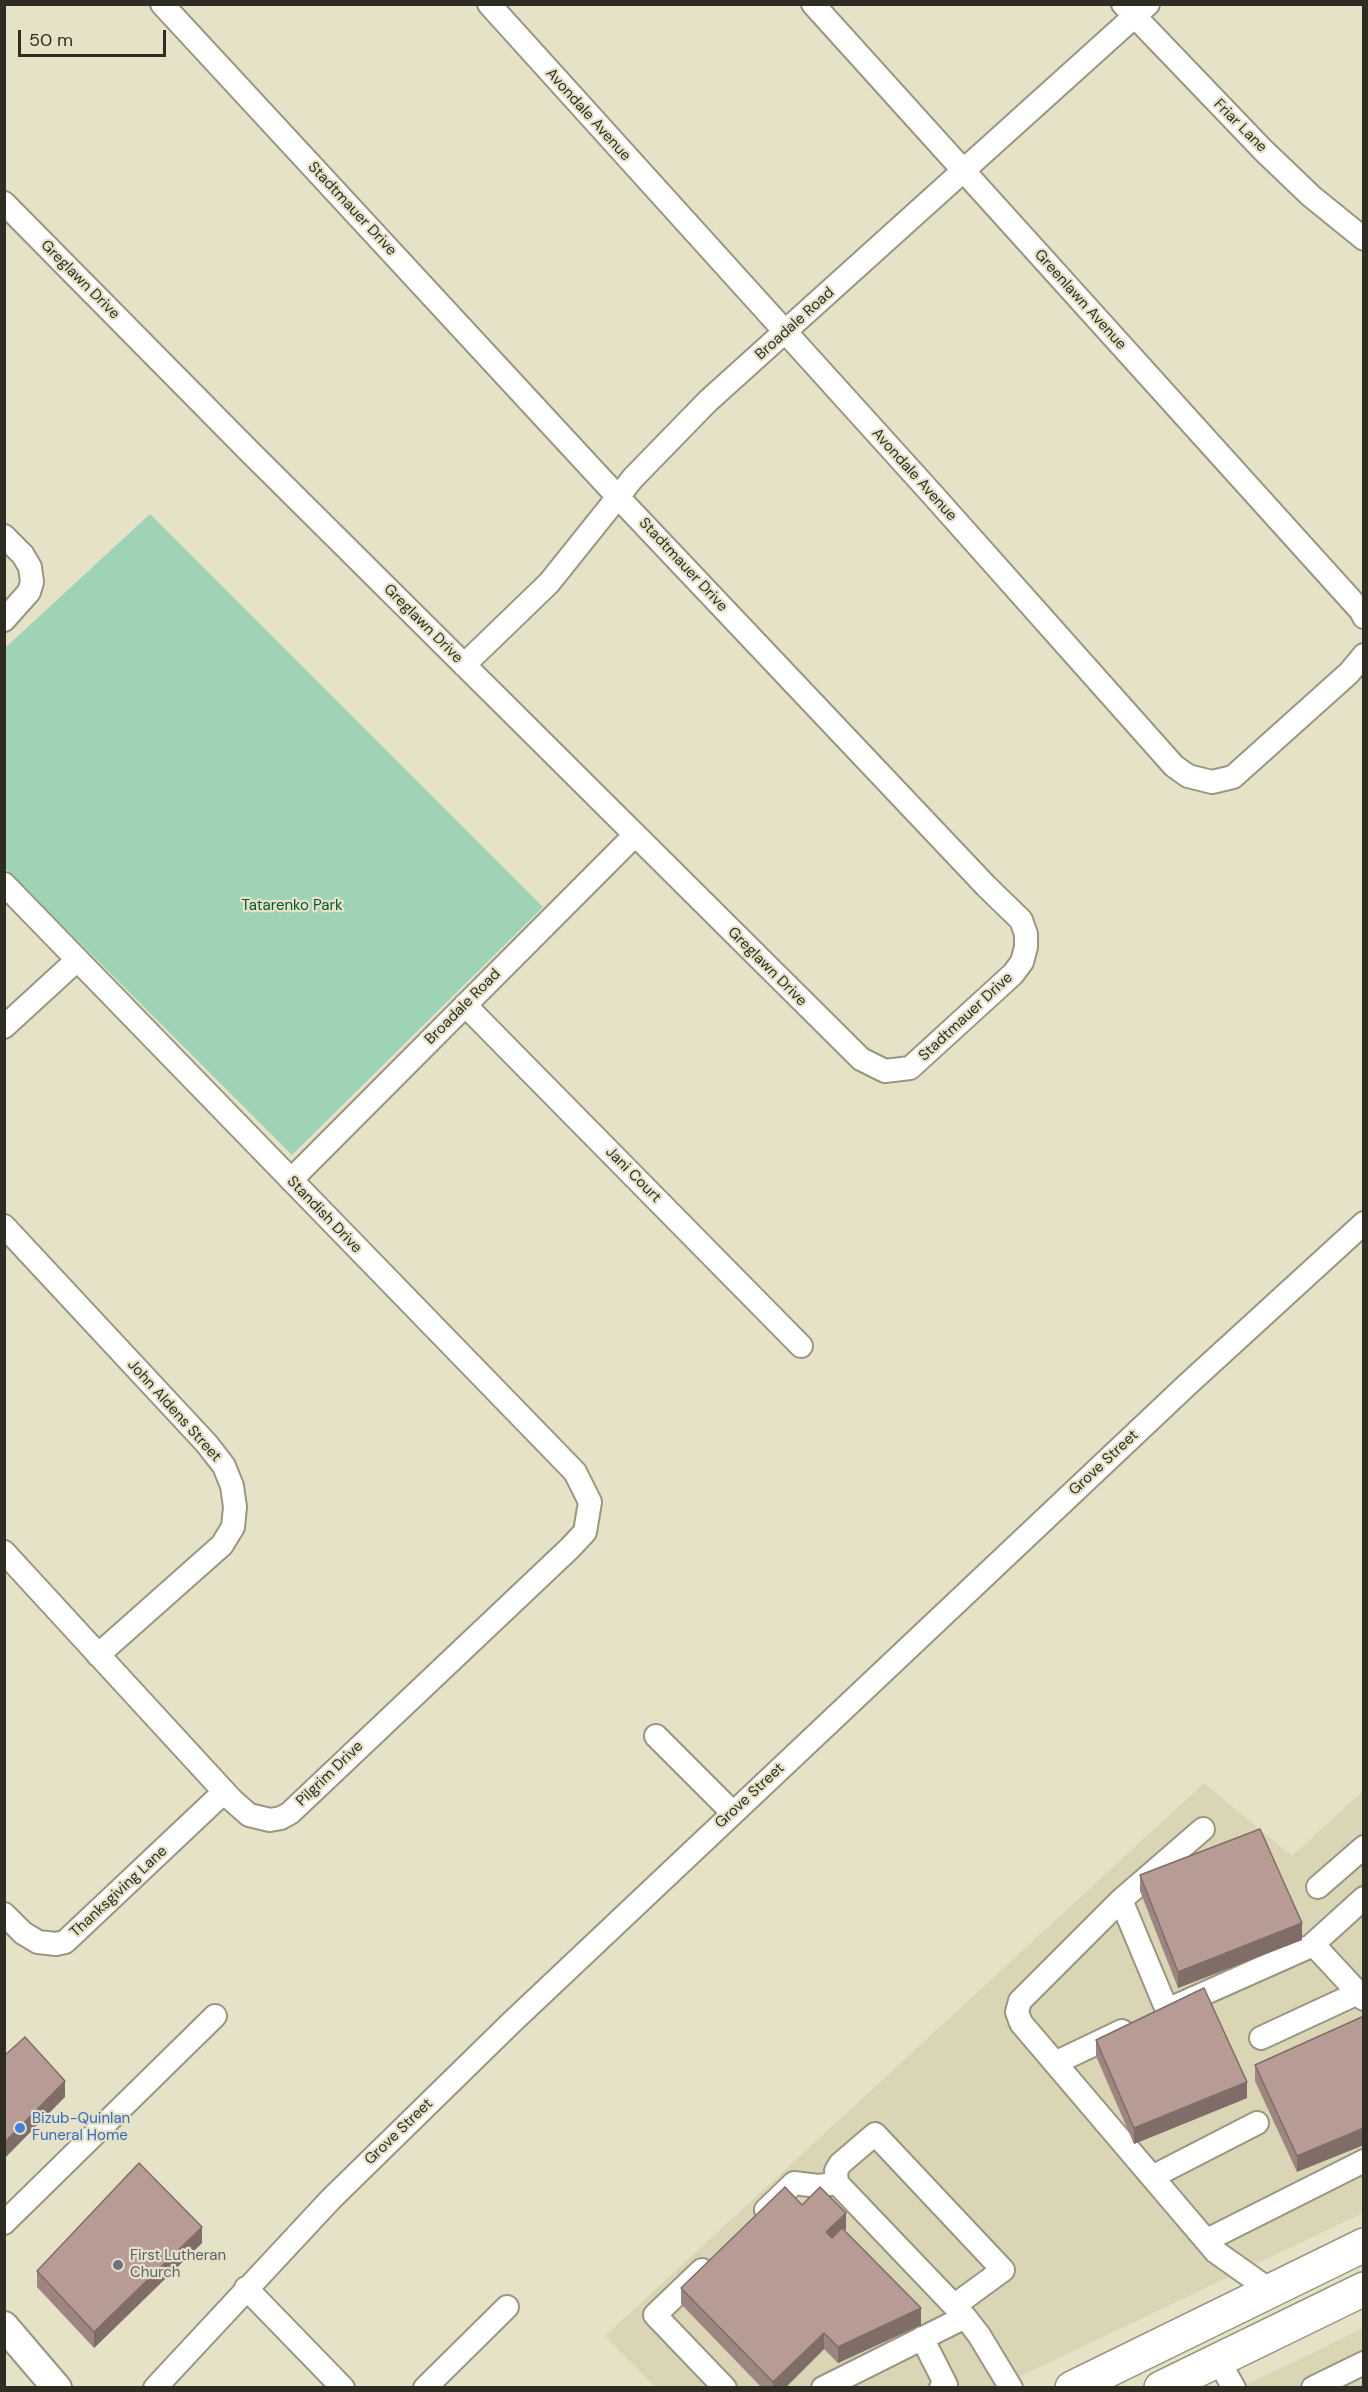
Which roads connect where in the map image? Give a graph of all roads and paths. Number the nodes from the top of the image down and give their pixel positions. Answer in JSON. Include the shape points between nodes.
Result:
{"nodes":[{"id":1,"x":162,"y":4,"type":"edge"},
{"id":2,"x":489,"y":4,"type":"edge"},
{"id":3,"x":813,"y":4,"type":"edge"},
{"id":4,"x":1135,"y":9,"type":"edge"},
{"id":5,"x":963,"y":172,"type":"junction"},
{"id":6,"x":4,"y":203,"type":"edge"},
{"id":7,"x":1364,"y":239,"type":"edge"},
{"id":8,"x":785,"y":333,"type":"junction"},
{"id":9,"x":618,"y":496,"type":"junction"},
{"id":10,"x":4,"y":536,"type":"edge"},
{"id":11,"x":1364,"y":616,"type":"edge"},
{"id":12,"x":4,"y":620,"type":"edge"},
{"id":13,"x":1364,"y":655,"type":"edge"},
{"id":14,"x":464,"y":665,"type":"junction"},
{"id":15,"x":635,"y":835,"type":"junction"},
{"id":16,"x":4,"y":884,"type":"edge"},
{"id":17,"x":77,"y":960,"type":"junction"},
{"id":18,"x":465,"y":1005,"type":"junction"},
{"id":19,"x":4,"y":1027,"type":"edge"},
{"id":20,"x":843,"y":1042,"type":"joint"},
{"id":21,"x":291,"y":1180,"type":"junction"},
{"id":22,"x":4,"y":1226,"type":"edge"},
{"id":23,"x":1362,"y":1229,"type":"edge"},
{"id":24,"x":801,"y":1346,"type":"dead end"},
{"id":25,"x":4,"y":1552,"type":"edge"},
{"id":26,"x":559,"y":1559,"type":"joint"},
{"id":27,"x":98,"y":1654,"type":"junction"},
{"id":28,"x":656,"y":1736,"type":"dead end"},
{"id":29,"x":224,"y":1792,"type":"junction"},
{"id":30,"x":733,"y":1813,"type":"junction"},
{"id":31,"x":1203,"y":1829,"type":"dead end"},
{"id":32,"x":1364,"y":1847,"type":"edge"},
{"id":33,"x":1318,"y":1887,"type":"dead end"},
{"id":34,"x":1364,"y":1898,"type":"edge"},
{"id":35,"x":1121,"y":1900,"type":"junction"},
{"id":36,"x":4,"y":1914,"type":"edge"},
{"id":37,"x":1313,"y":1944,"type":"junction"},
{"id":38,"x":1361,"y":1996,"type":"edge"},
{"id":39,"x":215,"y":2016,"type":"dead end"},
{"id":40,"x":1150,"y":2018,"type":"junction"},
{"id":41,"x":1261,"y":2038,"type":"dead end"},
{"id":42,"x":1055,"y":2063,"type":"junction"},
{"id":43,"x":1257,"y":2123,"type":"dead end"},
{"id":44,"x":1364,"y":2161,"type":"edge"},
{"id":45,"x":1152,"y":2177,"type":"junction"},
{"id":46,"x":837,"y":2183,"type":"junction"},
{"id":47,"x":4,"y":2223,"type":"edge"},
{"id":48,"x":751,"y":2224,"type":"edge"},
{"id":49,"x":1207,"y":2240,"type":"junction"},
{"id":50,"x":1364,"y":2245,"type":"edge"},
{"id":51,"x":716,"y":2257,"type":"edge"},
{"id":52,"x":246,"y":2288,"type":"junction"},
{"id":53,"x":1364,"y":2289,"type":"edge"},
{"id":54,"x":1271,"y":2291,"type":"junction"},
{"id":55,"x":507,"y":2307,"type":"dead end"},
{"id":56,"x":960,"y":2311,"type":"junction"},
{"id":57,"x":4,"y":2326,"type":"edge"},
{"id":58,"x":922,"y":2338,"type":"junction"},
{"id":59,"x":1364,"y":2363,"type":"edge"},
{"id":60,"x":1226,"y":2374,"type":"edge"},
{"id":61,"x":336,"y":2385,"type":"edge"},
{"id":62,"x":57,"y":2388,"type":"edge"},
{"id":63,"x":155,"y":2388,"type":"edge"},
{"id":64,"x":425,"y":2388,"type":"edge"},
{"id":65,"x":725,"y":2388,"type":"edge"},
{"id":66,"x":823,"y":2388,"type":"edge"},
{"id":67,"x":941,"y":2388,"type":"edge"},
{"id":68,"x":1011,"y":2388,"type":"edge"},
{"id":69,"x":1072,"y":2388,"type":"edge"},
{"id":70,"x":1161,"y":2388,"type":"edge"},
{"id":71,"x":1313,"y":2388,"type":"edge"}],
"edges":[{"from":1,"to":9,"type":"street","name":"Stadtmauer Drive"},
{"from":2,"to":8,"type":"street","name":"Avondale Avenue"},
{"from":3,"to":5,"type":"street","name":"Greenlawn Avenue"},
{"from":4,"to":5,"type":"street","name":"Broadale Road"},
{"from":4,"to":7,"type":"street","name":"Friar Lane","via":[[1263,150]]},
{"from":5,"to":8,"type":"street","name":"Broadale Road"},
{"from":5,"to":11,"type":"street","name":"Greenlawn Avenue"},
{"from":6,"to":14,"type":"street","name":"Greglawn Drive"},
{"from":8,"to":9,"type":"street","name":"Broadale Road","via":[[708,401]]},
{"from":8,"to":13,"type":"street","name":"Avondale Avenue","via":[[1188,777],[1212,782],[1233,777]]},
{"from":9,"to":14,"type":"street","name":"Broadale Road","via":[[549,583]]},
{"from":9,"to":20,"type":"street","name":"Stadtmauer Drive","via":[[1021,920],[1026,934],[1022,962],[920,1062],[910,1068],[885,1071],[861,1059]]},
{"from":10,"to":12,"type":"street","via":[[23,555],[32,582],[30,592]]},
{"from":14,"to":15,"type":"street","name":"Greglawn Drive"},
{"from":15,"to":18,"type":"street","name":"Broadale Road"},
{"from":15,"to":20,"type":"street","name":"Greglawn Drive"},
{"from":16,"to":17,"type":"street","name":"Standish Drive"},
{"from":17,"to":19,"type":"street"},
{"from":17,"to":21,"type":"street","name":"Standish Drive"},
{"from":18,"to":21,"type":"street","name":"Broadale Road"},
{"from":18,"to":24,"type":"street","name":"Jani Court"},
{"from":21,"to":26,"type":"street","name":"Standish Drive","via":[[575,1472],[587,1494],[589,1515],[585,1532]]},
{"from":22,"to":27,"type":"street","name":"John Aldens Street","via":[[207,1444],[224,1466],[232,1486],[233,1527],[222,1545]]},
{"from":23,"to":30,"type":"street","name":"Grove Street"},
{"from":25,"to":27,"type":"street","name":"Pilgrim Drive"},
{"from":26,"to":29,"type":"street","name":"Pilgrim Drive","via":[[290,1813],[281,1818],[258,1819]]},
{"from":27,"to":29,"type":"street","name":"Pilgrim Drive"},
{"from":28,"to":30,"type":"street"},
{"from":29,"to":36,"type":"street","name":"Thanksgiving Lane","via":[[65,1942],[38,1942]]},
{"from":30,"to":52,"type":"street","name":"Grove Street","via":[[512,2022]]},
{"from":31,"to":35,"type":"street"},
{"from":32,"to":33,"type":"street"},
{"from":34,"to":37,"type":"street"},
{"from":35,"to":40,"type":"street"},
{"from":35,"to":42,"type":"street","via":[[1020,2001],[1017,2012],[1021,2023]]},
{"from":37,"to":38,"type":"street"},
{"from":37,"to":40,"type":"street"},
{"from":38,"to":41,"type":"street"},
{"from":39,"to":47,"type":"street"},
{"from":40,"to":42,"type":"street"},
{"from":42,"to":45,"type":"street"},
{"from":43,"to":45,"type":"street"},
{"from":44,"to":49,"type":"street"},
{"from":45,"to":49,"type":"street"},
{"from":46,"to":48,"type":"street","via":[[794,2183]]},
{"from":46,"to":56,"type":"street"},
{"from":46,"to":56,"type":"street","via":[[840,2164],[875,2133],[1003,2270]]},
{"from":49,"to":54,"type":"street","via":[[1216,2252]]},
{"from":50,"to":54,"type":"highway"},
{"from":51,"to":65,"type":"street","via":[[655,2315]]},
{"from":52,"to":61,"type":"street"},
{"from":52,"to":63,"type":"street","name":"Grove Street"},
{"from":53,"to":60,"type":"highway"},
{"from":54,"to":69,"type":"highway"},
{"from":55,"to":64,"type":"street"},
{"from":56,"to":58,"type":"street"},
{"from":56,"to":68,"type":"street","via":[[979,2334]]},
{"from":57,"to":62,"type":"main road"},
{"from":58,"to":66,"type":"street"},
{"from":58,"to":67,"type":"street","via":[[946,2385]]},
{"from":59,"to":71,"type":"street"},
{"from":60,"to":70,"type":"highway"}]}
